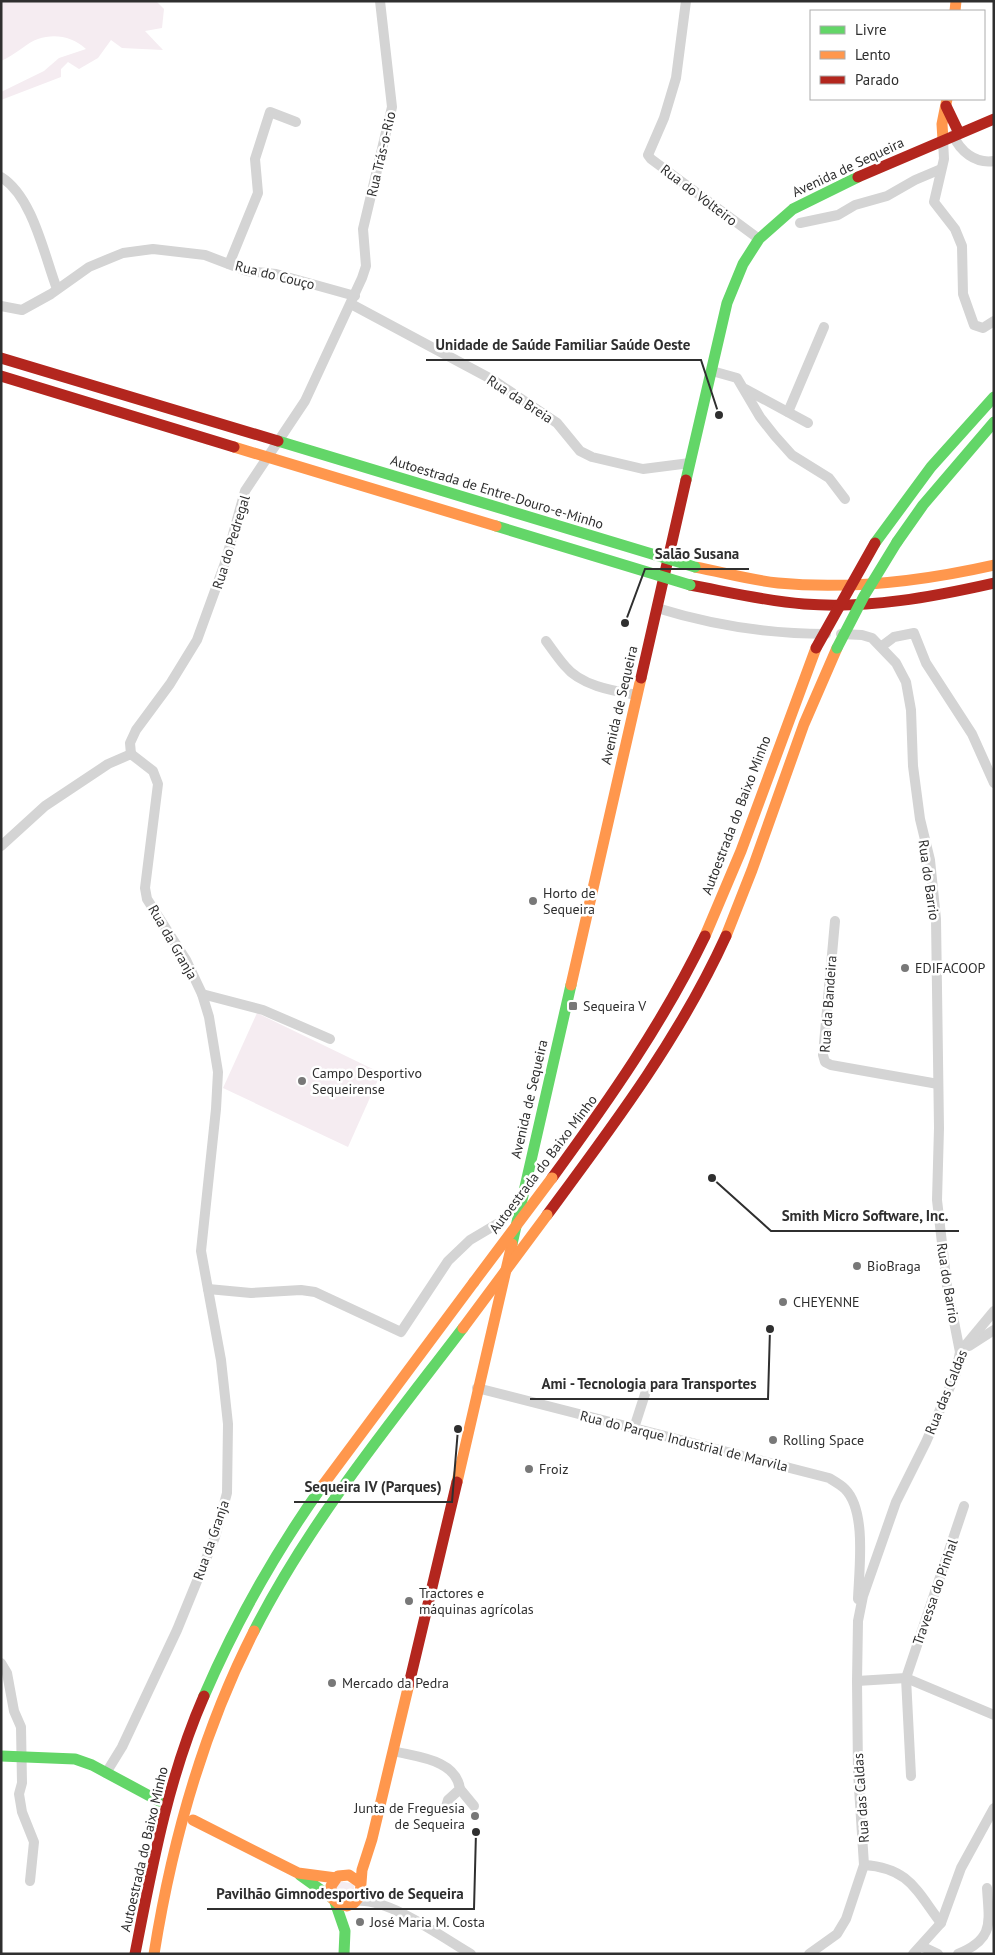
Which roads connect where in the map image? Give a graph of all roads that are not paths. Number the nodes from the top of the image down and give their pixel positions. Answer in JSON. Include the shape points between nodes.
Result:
{"nodes":[{"id":1,"x":380,"y":1,"type":"edge"},
{"id":2,"x":686,"y":1,"type":"edge"},
{"id":3,"x":946,"y":103,"type":"edge"},
{"id":4,"x":994,"y":119,"type":"edge"},
{"id":5,"x":296,"y":122,"type":"dead end"},
{"id":6,"x":952,"y":136,"type":"junction"},
{"id":7,"x":994,"y":161,"type":"edge"},
{"id":8,"x":941,"y":169,"type":"junction"},
{"id":9,"x":1,"y":177,"type":"edge"},
{"id":10,"x":800,"y":223,"type":"dead end"},
{"id":11,"x":759,"y":240,"type":"junction"},
{"id":12,"x":229,"y":264,"type":"junction"},
{"id":13,"x":57,"y":290,"type":"junction"},
{"id":14,"x":353,"y":300,"type":"junction"},
{"id":15,"x":1,"y":306,"type":"edge"},
{"id":16,"x":994,"y":321,"type":"edge"},
{"id":17,"x":824,"y":327,"type":"dead end"},
{"id":18,"x":1,"y":358,"type":"edge"},
{"id":19,"x":712,"y":371,"type":"junction"},
{"id":20,"x":1,"y":376,"type":"edge"},
{"id":21,"x":745,"y":389,"type":"junction"},
{"id":22,"x":994,"y":397,"type":"edge"},
{"id":23,"x":788,"y":412,"type":"junction"},
{"id":24,"x":994,"y":422,"type":"edge"},
{"id":25,"x":808,"y":423,"type":"dead end"},
{"id":26,"x":690,"y":463,"type":"junction"},
{"id":27,"x":846,"y":499,"type":"dead end"},
{"id":28,"x":994,"y":565,"type":"edge"},
{"id":29,"x":994,"y":583,"type":"edge"},
{"id":30,"x":657,"y":608,"type":"junction"},
{"id":31,"x":546,"y":640,"type":"dead end"},
{"id":32,"x":882,"y":646,"type":"junction"},
{"id":33,"x":637,"y":696,"type":"junction"},
{"id":34,"x":131,"y":754,"type":"junction"},
{"id":35,"x":994,"y":783,"type":"edge"},
{"id":36,"x":1,"y":846,"type":"edge"},
{"id":37,"x":835,"y":921,"type":"dead end"},
{"id":38,"x":202,"y":994,"type":"junction"},
{"id":39,"x":330,"y":1039,"type":"dead end"},
{"id":40,"x":938,"y":1084,"type":"junction"},
{"id":41,"x":497,"y":1224,"type":"dead end"},
{"id":42,"x":208,"y":1289,"type":"junction"},
{"id":43,"x":994,"y":1311,"type":"edge"},
{"id":44,"x":994,"y":1330,"type":"edge"},
{"id":45,"x":960,"y":1352,"type":"junction"},
{"id":46,"x":477,"y":1388,"type":"junction"},
{"id":47,"x":646,"y":1391,"type":"dead end"},
{"id":48,"x":634,"y":1428,"type":"junction"},
{"id":49,"x":964,"y":1506,"type":"dead end"},
{"id":50,"x":859,"y":1530,"type":"joint"},
{"id":51,"x":859,"y":1562,"type":"junction"},
{"id":52,"x":872,"y":1567,"type":"junction"},
{"id":53,"x":859,"y":1573,"type":"junction"},
{"id":54,"x":858,"y":1622,"type":"junction"},
{"id":55,"x":1,"y":1663,"type":"edge"},
{"id":56,"x":906,"y":1678,"type":"junction"},
{"id":57,"x":857,"y":1681,"type":"junction"},
{"id":58,"x":994,"y":1715,"type":"edge"},
{"id":59,"x":393,"y":1752,"type":"junction"},
{"id":60,"x":1,"y":1756,"type":"edge"},
{"id":61,"x":22,"y":1756,"type":"junction"},
{"id":62,"x":106,"y":1773,"type":"junction"},
{"id":63,"x":911,"y":1776,"type":"dead end"},
{"id":64,"x":460,"y":1789,"type":"junction"},
{"id":65,"x":159,"y":1802,"type":"dead end"},
{"id":66,"x":474,"y":1806,"type":"dead end"},
{"id":67,"x":994,"y":1808,"type":"edge"},
{"id":68,"x":445,"y":1810,"type":"dead end"},
{"id":69,"x":193,"y":1820,"type":"dead end"},
{"id":70,"x":365,"y":1855,"type":"junction"},
{"id":71,"x":864,"y":1865,"type":"junction"},
{"id":72,"x":298,"y":1873,"type":"junction"},
{"id":73,"x":340,"y":1876,"type":"junction"},
{"id":74,"x":30,"y":1882,"type":"dead end"},
{"id":75,"x":987,"y":1888,"type":"dead end"},
{"id":76,"x":358,"y":1895,"type":"junction"},
{"id":77,"x":334,"y":1900,"type":"junction"},
{"id":78,"x":941,"y":1923,"type":"junction"},
{"id":79,"x":345,"y":1931,"type":"junction"},
{"id":80,"x":917,"y":1950,"type":"edge"},
{"id":81,"x":135,"y":1954,"type":"edge"},
{"id":82,"x":154,"y":1954,"type":"edge"},
{"id":83,"x":344,"y":1954,"type":"edge"},
{"id":84,"x":471,"y":1954,"type":"edge"},
{"id":85,"x":809,"y":1954,"type":"edge"},
{"id":86,"x":938,"y":1954,"type":"edge"},
{"id":87,"x":958,"y":1954,"type":"edge"}],
"edges":[{"from":1,"to":14,"type":"street","name":"Rua Trás-o-Rio","via":[[392,107],[363,229],[366,266]]},
{"from":2,"to":11,"type":"street","name":"Rua do Volteiro","via":[[676,78],[648,155]]},
{"from":3,"to":6,"type":"main road"},
{"from":3,"to":6,"type":"main road","via":[[942,124]]},
{"from":4,"to":6,"type":"main road","name":"Avenida de Sequeira"},
{"from":5,"to":12,"type":"street","via":[[270,112],[255,159],[258,193]]},
{"from":6,"to":7,"type":"street","via":[[975,159]]},
{"from":6,"to":8,"type":"street"},
{"from":6,"to":11,"type":"main road","name":"Avenida de Sequeira","via":[[815,196],[793,209]]},
{"from":8,"to":10,"type":"street","via":[[887,196],[855,205],[838,215]]},
{"from":8,"to":16,"type":"street","via":[[934,202],[955,229],[962,246],[963,294],[974,326],[983,328]]},
{"from":9,"to":13,"type":"street","via":[[10,182],[27,206]]},
{"from":11,"to":19,"type":"main road","name":"Avenida de Sequeira","via":[[736,278],[727,303]]},
{"from":12,"to":13,"type":"street","name":"Rua do Couço","via":[[205,255],[153,249],[123,253],[89,268]]},
{"from":12,"to":14,"type":"street","name":"Rua do Couço","via":[[248,271],[276,274]]},
{"from":13,"to":15,"type":"street","name":"Rua do Couço","via":[[22,310]]},
{"from":14,"to":26,"type":"street","name":"Rua da Breia","via":[[493,380],[557,423],[580,451],[592,457],[643,469]]},
{"from":14,"to":34,"type":"street","name":"Rua do Pedregal","via":[[306,401],[245,492],[225,563],[197,640],[136,730],[130,743]]},
{"from":17,"to":23,"type":"street"},
{"from":18,"to":28,"type":"main road","name":"Autoestrada de Entre-Douro-e-Minho","bridge":true,"via":[[695,567],[776,583],[832,586],[891,584]]},
{"from":19,"to":21,"type":"street","via":[[737,378]]},
{"from":19,"to":26,"type":"main road","name":"Avenida de Sequeira"},
{"from":20,"to":29,"type":"main road","bridge":true,"via":[[690,585],[778,601],[881,604]]},
{"from":21,"to":23,"type":"street"},
{"from":21,"to":27,"type":"street","via":[[760,417],[786,449],[829,478]]},
{"from":22,"to":81,"type":"main road","name":"Autoestrada do Baixo Minho","bridge":true,"via":[[966,424],[907,496],[875,543],[816,648],[730,877],[690,969],[658,1027],[625,1079],[313,1500],[265,1575],[223,1652],[180,1762],[160,1834]]},
{"from":23,"to":25,"type":"street"},
{"from":24,"to":82,"type":"main road","bridge":true,"via":[[923,505],[864,596],[804,723],[754,865],[717,955],[680,1025],[639,1090],[328,1509],[282,1581],[239,1660],[197,1766],[177,1839]]},
{"from":26,"to":30,"type":"main road","name":"Avenida de Sequeira"},
{"from":30,"to":32,"type":"street","name":"Rua do Barrio","via":[[722,625],[793,634],[862,635]]},
{"from":30,"to":33,"type":"main road","name":"Avenida de Sequeira"},
{"from":31,"to":33,"type":"street","via":[[573,674],[607,689]]},
{"from":32,"to":35,"type":"street","via":[[894,637],[914,633],[926,663],[972,734]]},
{"from":32,"to":40,"type":"street","name":"Rua do Barrio","via":[[906,682],[911,710],[913,766],[920,819],[930,860],[936,919]]},
{"from":33,"to":46,"type":"main road","name":"Avenida de Sequeira"},
{"from":34,"to":36,"type":"street","via":[[108,764],[44,806]]},
{"from":34,"to":38,"type":"street","name":"Rua da Granja","via":[[153,771],[158,784],[145,888],[147,898],[186,960]]},
{"from":37,"to":40,"type":"street","name":"Rua da Bandeira","via":[[825,1062]]},
{"from":38,"to":39,"type":"street","via":[[263,1010]]},
{"from":38,"to":42,"type":"street","name":"Rua da Granja","via":[[218,1072],[201,1250]]},
{"from":40,"to":45,"type":"street","name":"Rua do Barrio","via":[[936,1200],[946,1286]]},
{"from":41,"to":42,"type":"street","via":[[470,1240],[448,1261],[401,1332],[315,1292],[251,1293]]},
{"from":42,"to":62,"type":"street","name":"Rua da Granja","via":[[228,1424],[227,1493],[215,1537],[177,1630],[122,1747]]},
{"from":43,"to":45,"type":"street","name":"Rua das Caldas"},
{"from":44,"to":45,"type":"street"},
{"from":45,"to":52,"type":"street","name":"Rua das Caldas","via":[[956,1373],[896,1502]]},
{"from":46,"to":48,"type":"street","name":"Rua do Parque Industrial de Marvila"},
{"from":46,"to":59,"type":"main road","name":"Avenida de Sequeira"},
{"from":47,"to":48,"type":"street"},
{"from":48,"to":50,"type":"street","name":"Rua do Parque Industrial de Marvila","via":[[829,1478],[846,1490],[856,1506]]},
{"from":49,"to":56,"type":"street","name":"Travessa do Pinhal"},
{"from":50,"to":51,"type":"street","name":"Rua das Caldas"},
{"from":51,"to":52,"type":"street"},
{"from":51,"to":53,"type":"street","name":"Rua das Caldas"},
{"from":52,"to":53,"type":"street","via":[[866,1575]]},
{"from":52,"to":54,"type":"street","name":"Rua das Caldas"},
{"from":53,"to":54,"type":"street","name":"Rua das Caldas"},
{"from":54,"to":57,"type":"street","name":"Rua das Caldas"},
{"from":55,"to":61,"type":"street","via":[[7,1673],[14,1711],[21,1727]]},
{"from":56,"to":57,"type":"street"},
{"from":56,"to":58,"type":"street"},
{"from":56,"to":63,"type":"street"},
{"from":57,"to":71,"type":"street","name":"Rua das Caldas"},
{"from":59,"to":64,"type":"street","via":[[438,1762],[455,1777]]},
{"from":59,"to":70,"type":"main road","name":"Avenida de Sequeira","via":[[372,1839]]},
{"from":60,"to":61,"type":"main road"},
{"from":61,"to":62,"type":"main road","via":[[75,1759]]},
{"from":61,"to":74,"type":"street","via":[[19,1794],[22,1812],[34,1842]]},
{"from":62,"to":65,"type":"main road"},
{"from":64,"to":66,"type":"street"},
{"from":64,"to":68,"type":"street","via":[[448,1800]]},
{"from":67,"to":78,"type":"street","via":[[962,1868]]},
{"from":69,"to":72,"type":"main road"},
{"from":70,"to":73,"type":"main road"},
{"from":70,"to":76,"type":"main road","name":"Avenida de Sequeira"},
{"from":71,"to":78,"type":"street","via":[[885,1866],[906,1877]]},
{"from":71,"to":85,"type":"street","name":"Rua das Caldas","via":[[846,1919],[837,1934]]},
{"from":72,"to":73,"type":"main road"},
{"from":72,"to":77,"type":"main road"},
{"from":73,"to":76,"type":"main road","via":[[354,1877]]},
{"from":73,"to":77,"type":"main road","via":[[330,1889]]},
{"from":75,"to":87,"type":"street","via":[[991,1920],[988,1931],[982,1940]]},
{"from":76,"to":77,"type":"main road","via":[[344,1906]]},
{"from":76,"to":79,"type":"main road"},
{"from":76,"to":84,"type":"street","via":[[418,1921]]},
{"from":77,"to":79,"type":"main road"},
{"from":78,"to":80,"type":"street"},
{"from":79,"to":83,"type":"main road"},
{"from":80,"to":86,"type":"street"}]}
